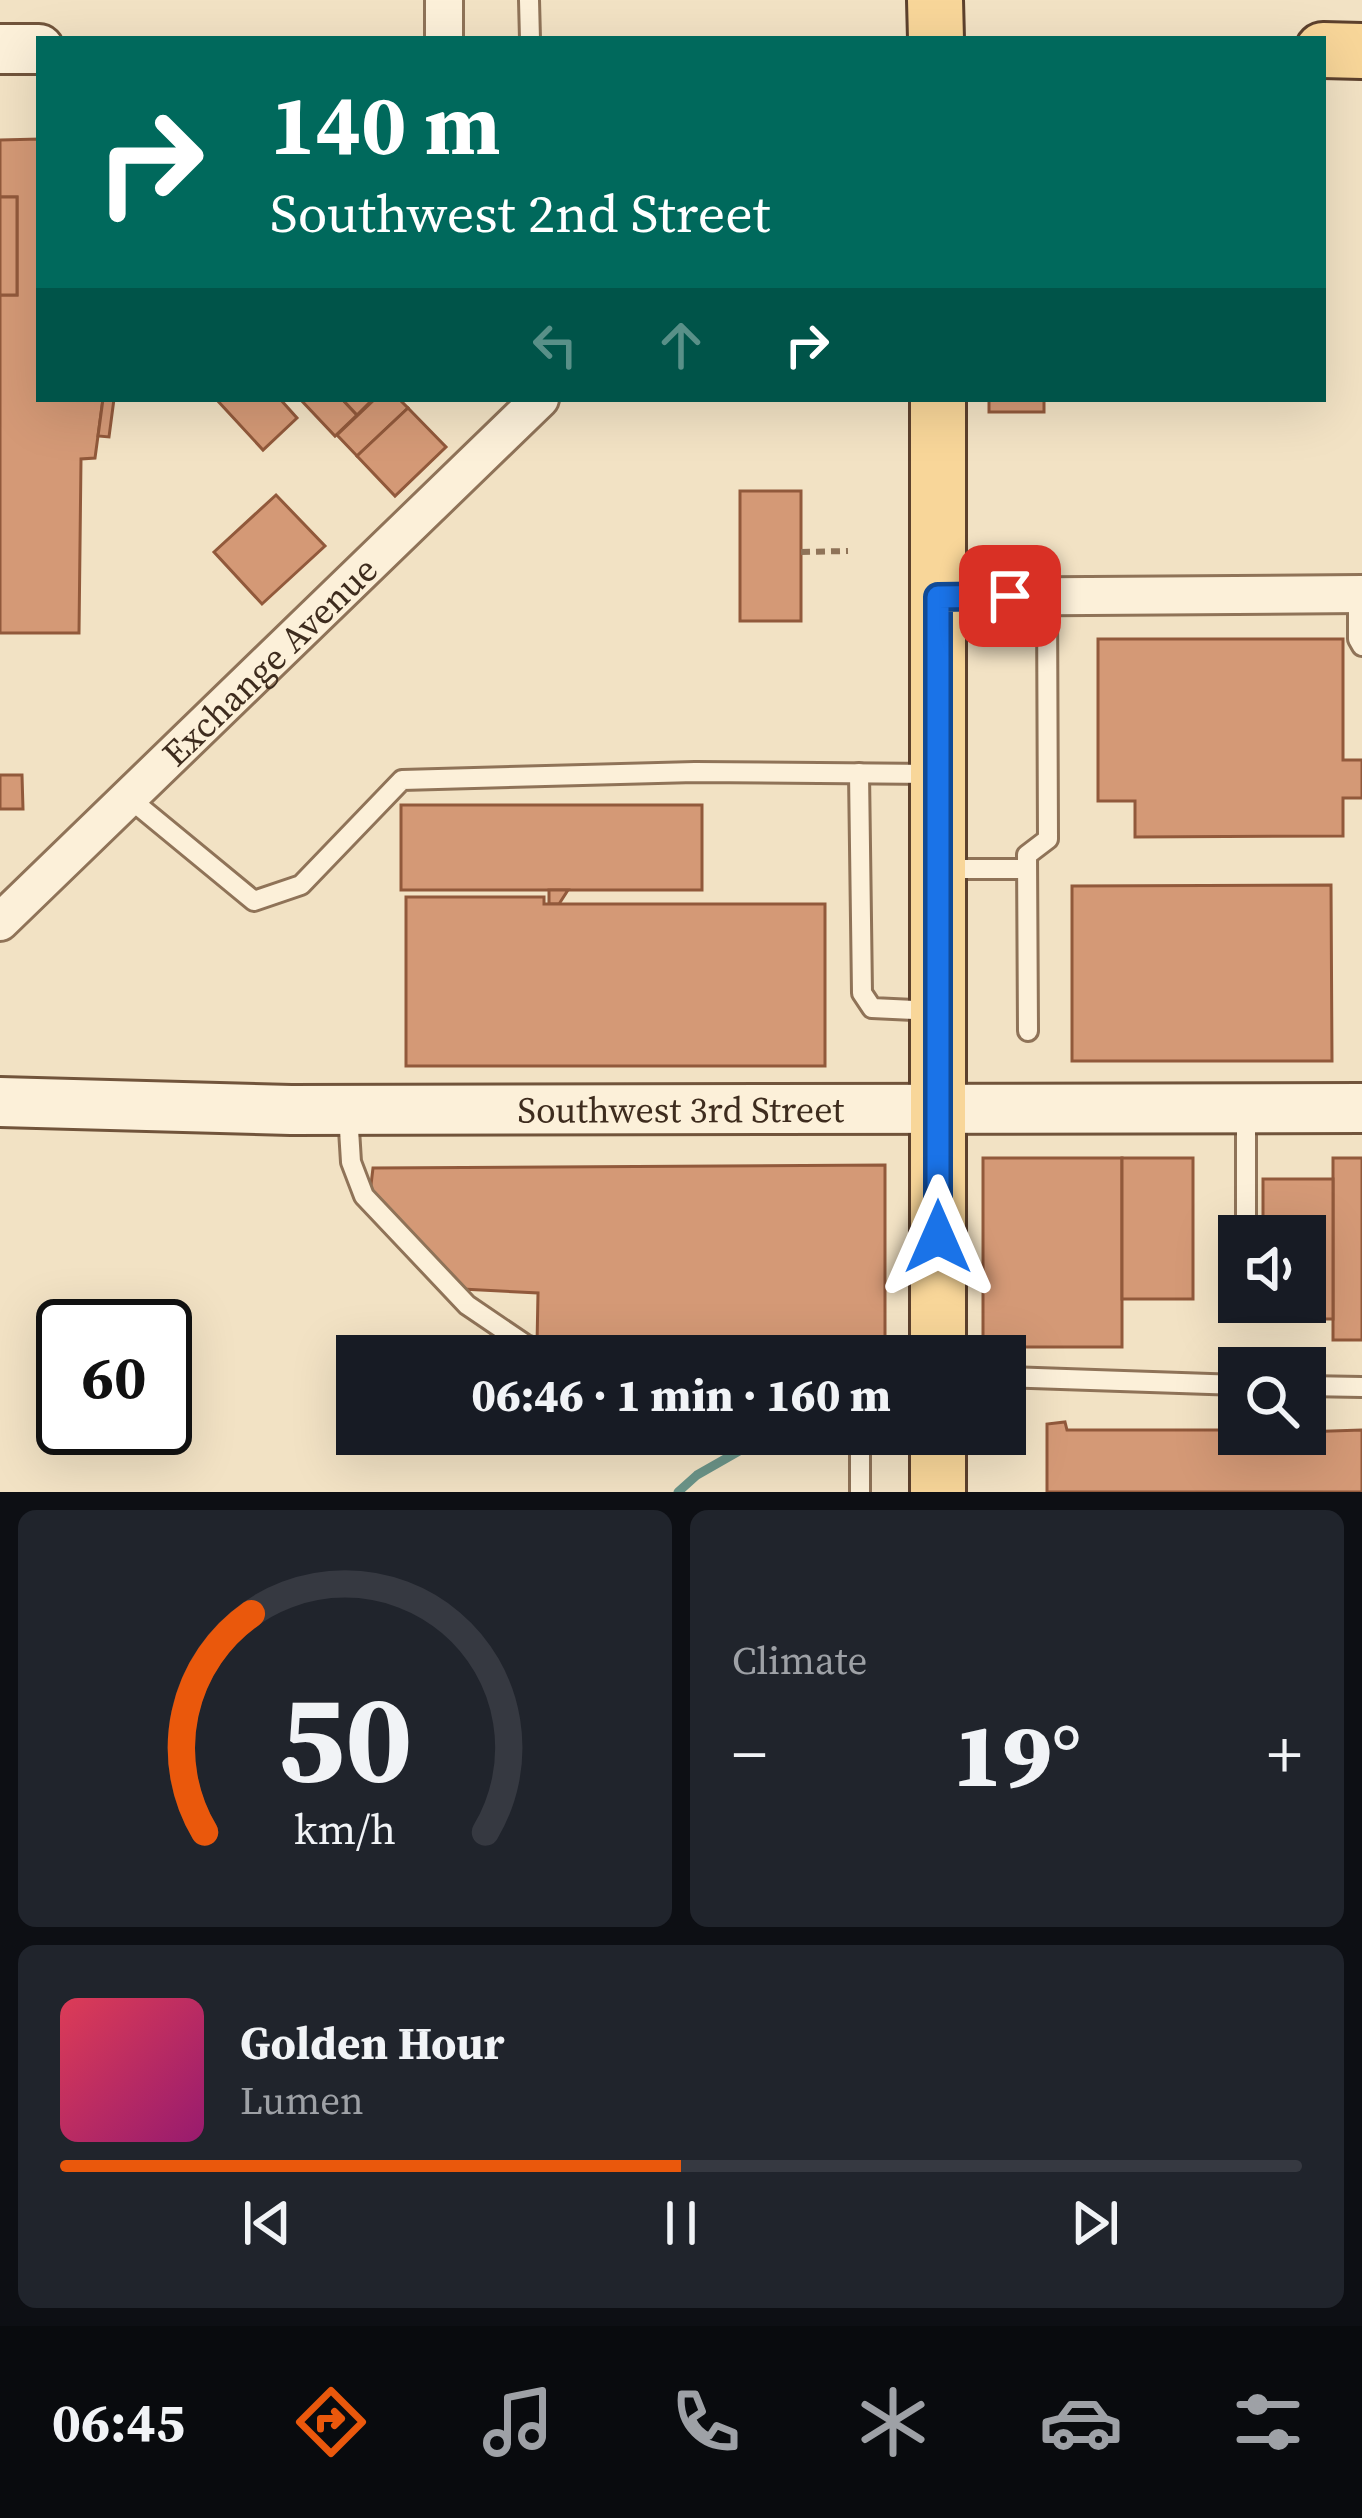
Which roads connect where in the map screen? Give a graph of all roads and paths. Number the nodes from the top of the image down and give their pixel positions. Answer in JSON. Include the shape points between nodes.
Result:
{"nodes":[{"id":1,"x":444,"y":0,"type":"edge"},
{"id":2,"x":529,"y":0,"type":"edge"},
{"id":3,"x":935,"y":0,"type":"edge"},
{"id":4,"x":445,"y":36,"type":"edge"},
{"id":5,"x":530,"y":36,"type":"edge"},
{"id":6,"x":936,"y":36,"type":"edge"},
{"id":7,"x":0,"y":49,"type":"edge"},
{"id":8,"x":36,"y":49,"type":"edge"},
{"id":9,"x":1326,"y":50,"type":"edge"},
{"id":10,"x":1362,"y":51,"type":"edge"},
{"id":11,"x":537,"y":402,"type":"edge"},
{"id":12,"x":938,"y":402,"type":"edge"},
{"id":13,"x":848,"y":551,"type":"dead end"},
{"id":14,"x":801,"y":552,"type":"dead end"},
{"id":15,"x":1360,"y":594,"type":"edge"},
{"id":16,"x":1047,"y":596,"type":"junction"},
{"id":17,"x":938,"y":597,"type":"junction"},
{"id":18,"x":1362,"y":646,"type":"edge"},
{"id":19,"x":859,"y":773,"type":"junction"},
{"id":20,"x":938,"y":774,"type":"junction"},
{"id":21,"x":129,"y":798,"type":"junction"},
{"id":22,"x":938,"y":869,"type":"junction"},
{"id":23,"x":1027,"y":869,"type":"junction"},
{"id":24,"x":0,"y":922,"type":"edge"},
{"id":25,"x":938,"y":1012,"type":"junction"},
{"id":26,"x":1028,"y":1030,"type":"dead end"},
{"id":27,"x":5,"y":1104,"type":"edge"},
{"id":28,"x":938,"y":1108,"type":"junction"},
{"id":29,"x":1246,"y":1108,"type":"junction"},
{"id":30,"x":1362,"y":1108,"type":"edge"},
{"id":31,"x":348,"y":1110,"type":"junction"},
{"id":32,"x":1246,"y":1215,"type":"edge"},
{"id":33,"x":511,"y":1335,"type":"edge"},
{"id":34,"x":938,"y":1335,"type":"edge"},
{"id":35,"x":1026,"y":1378,"type":"edge"},
{"id":36,"x":1218,"y":1384,"type":"edge"},
{"id":37,"x":1326,"y":1386,"type":"edge"},
{"id":38,"x":1362,"y":1387,"type":"edge"},
{"id":39,"x":860,"y":1455,"type":"edge"},
{"id":40,"x":860,"y":1492,"type":"edge"}],
"edges":[{"from":1,"to":4,"type":"street"},
{"from":2,"to":5,"type":"lane"},
{"from":3,"to":6,"type":"main road"},
{"from":7,"to":8,"type":"street"},
{"from":9,"to":10,"type":"main road"},
{"from":11,"to":21,"type":"street","name":"Exchange Avenue"},
{"from":12,"to":17,"type":"main road"},
{"from":13,"to":14,"type":"path"},
{"from":15,"to":16,"type":"street"},
{"from":15,"to":18,"type":"lane"},
{"from":16,"to":17,"type":"street"},
{"from":16,"to":23,"type":"lane","via":[[1048,838],[1027,855]]},
{"from":17,"to":20,"type":"main road"},
{"from":19,"to":20,"type":"lane"},
{"from":19,"to":21,"type":"lane","via":[[402,780],[301,885],[254,902]]},
{"from":19,"to":25,"type":"lane","via":[[862,993],[872,1008]]},
{"from":20,"to":22,"type":"main road"},
{"from":21,"to":24,"type":"street","name":"Exchange Avenue"},
{"from":22,"to":23,"type":"lane"},
{"from":22,"to":25,"type":"main road"},
{"from":23,"to":26,"type":"lane"},
{"from":25,"to":28,"type":"main road"},
{"from":27,"to":31,"type":"street","name":"Southwest 3rd Street"},
{"from":28,"to":29,"type":"street","name":"Southwest 3rd Street"},
{"from":28,"to":31,"type":"street","name":"Southwest 3rd Street"},
{"from":28,"to":34,"type":"main road"},
{"from":29,"to":30,"type":"street","name":"Southwest 3rd Street"},
{"from":29,"to":32,"type":"lane"},
{"from":31,"to":33,"type":"lane","via":[[351,1162],[364,1196],[466,1305]]},
{"from":35,"to":36,"type":"lane"},
{"from":37,"to":38,"type":"lane"},
{"from":39,"to":40,"type":"lane"}]}
